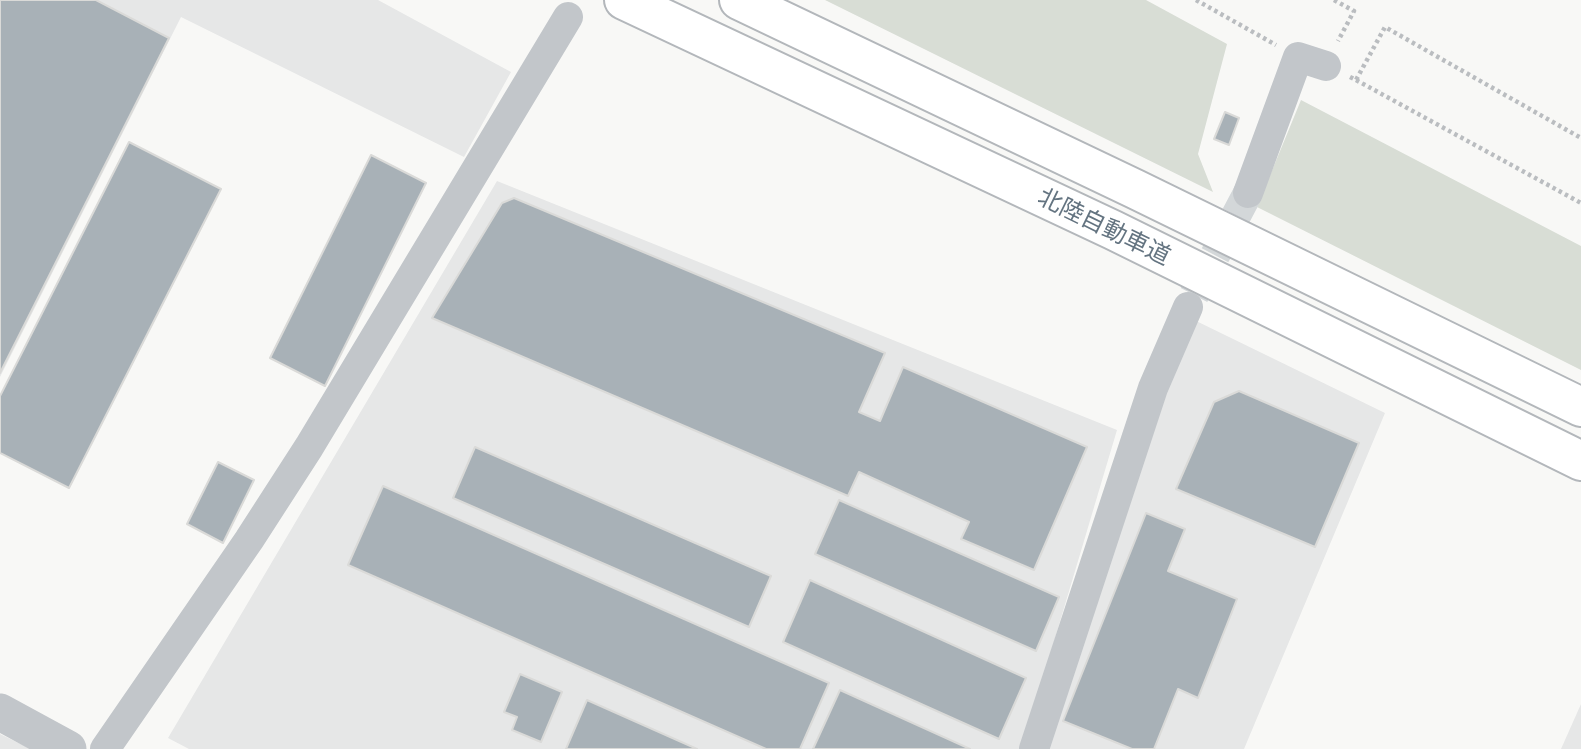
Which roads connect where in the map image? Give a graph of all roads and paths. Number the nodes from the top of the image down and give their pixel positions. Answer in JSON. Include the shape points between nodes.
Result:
{"nodes":[{"id":1,"x":624,"y":0,"type":"edge"},
{"id":2,"x":739,"y":0,"type":"edge"},
{"id":3,"x":1196,"y":0,"type":"edge"},
{"id":4,"x":1334,"y":0,"type":"edge"},
{"id":5,"x":568,"y":17,"type":"dead end"},
{"id":6,"x":1312,"y":61,"type":"junction"},
{"id":7,"x":1356,"y":80,"type":"junction"},
{"id":8,"x":1581,"y":138,"type":"edge"},
{"id":9,"x":1248,"y":192,"type":"tunnel mouth"},
{"id":10,"x":1581,"y":203,"type":"edge"},
{"id":11,"x":1188,"y":307,"type":"tunnel mouth"},
{"id":12,"x":1581,"y":407,"type":"edge"},
{"id":13,"x":1581,"y":461,"type":"edge"},
{"id":14,"x":0,"y":712,"type":"edge"},
{"id":15,"x":68,"y":749,"type":"edge"},
{"id":16,"x":106,"y":749,"type":"edge"},
{"id":17,"x":1034,"y":749,"type":"edge"}],
"edges":[{"from":1,"to":13,"type":"highway","name":"北陸自動車道","via":[[1113,230]]},
{"from":2,"to":12,"type":"highway","name":"北陸自動車道"},
{"from":3,"to":6,"type":"path"},
{"from":4,"to":6,"type":"path","via":[[1354,11]]},
{"from":5,"to":16,"type":"street","via":[[309,447]]},
{"from":6,"to":7,"type":"path"},
{"from":6,"to":9,"type":"street"},
{"from":7,"to":8,"type":"path","via":[[1384,27]]},
{"from":7,"to":10,"type":"path"},
{"from":11,"to":17,"type":"street","via":[[1153,388]]},
{"from":14,"to":15,"type":"street"}]}
